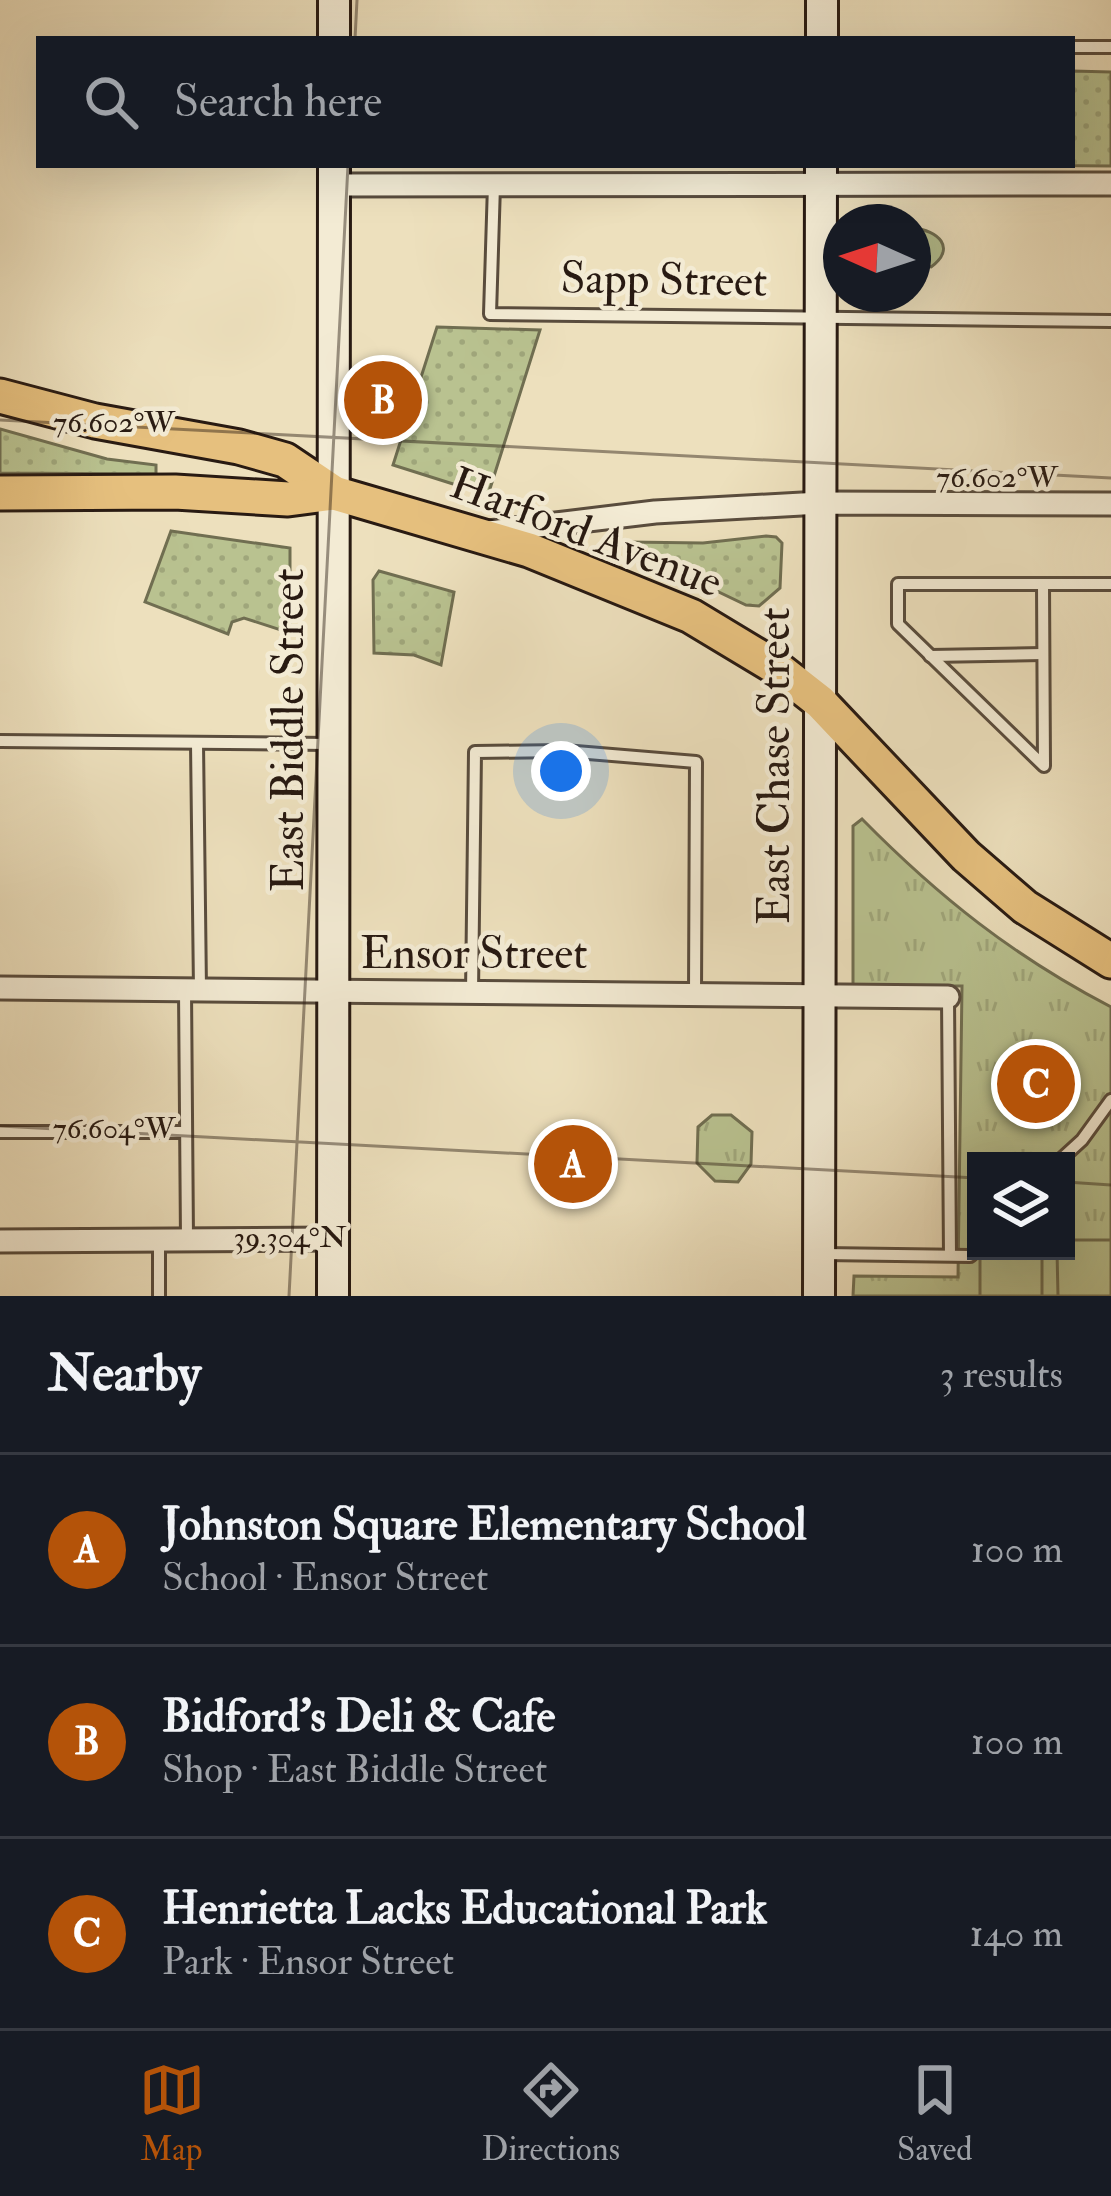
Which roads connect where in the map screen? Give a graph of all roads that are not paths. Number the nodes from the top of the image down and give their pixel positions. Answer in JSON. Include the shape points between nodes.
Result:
{"nodes":[{"id":1,"x":334,"y":0,"type":"edge"},
{"id":2,"x":822,"y":0,"type":"edge"},
{"id":3,"x":334,"y":36,"type":"edge"},
{"id":4,"x":822,"y":36,"type":"edge"},
{"id":5,"x":1075,"y":47,"type":"edge"},
{"id":6,"x":1111,"y":47,"type":"edge"},
{"id":7,"x":334,"y":175,"type":"edge"},
{"id":8,"x":821,"y":175,"type":"edge"},
{"id":9,"x":960,"y":175,"type":"edge"},
{"id":10,"x":494,"y":184,"type":"junction"},
{"id":11,"x":1111,"y":184,"type":"edge"},
{"id":12,"x":821,"y":318,"type":"junction"},
{"id":13,"x":1111,"y":321,"type":"edge"},
{"id":14,"x":0,"y":396,"type":"edge"},
{"id":15,"x":0,"y":493,"type":"edge"},
{"id":16,"x":334,"y":493,"type":"junction"},
{"id":17,"x":820,"y":503,"type":"junction"},
{"id":18,"x":1111,"y":504,"type":"edge"},
{"id":19,"x":480,"y":533,"type":"junction"},
{"id":20,"x":1042,"y":584,"type":"junction"},
{"id":21,"x":1111,"y":584,"type":"edge"},
{"id":22,"x":1043,"y":654,"type":"junction"},
{"id":23,"x":930,"y":656,"type":"junction"},
{"id":24,"x":820,"y":702,"type":"junction"},
{"id":25,"x":0,"y":741,"type":"edge"},
{"id":26,"x":197,"y":743,"type":"junction"},
{"id":27,"x":334,"y":745,"type":"junction"},
{"id":28,"x":1111,"y":961,"type":"edge"},
{"id":29,"x":0,"y":988,"type":"edge"},
{"id":30,"x":193,"y":990,"type":"junction"},
{"id":31,"x":334,"y":992,"type":"junction"},
{"id":32,"x":472,"y":993,"type":"junction"},
{"id":33,"x":695,"y":994,"type":"junction"},
{"id":34,"x":820,"y":996,"type":"junction"},
{"id":35,"x":948,"y":997,"type":"joint"},
{"id":36,"x":1111,"y":1100,"type":"edge"},
{"id":37,"x":0,"y":1132,"type":"edge"},
{"id":38,"x":186,"y":1132,"type":"junction"},
{"id":39,"x":1069,"y":1152,"type":"edge"},
{"id":40,"x":333,"y":1239,"type":"junction"},
{"id":41,"x":159,"y":1240,"type":"junction"},
{"id":42,"x":187,"y":1240,"type":"junction"},
{"id":43,"x":0,"y":1241,"type":"edge"},
{"id":44,"x":819,"y":1254,"type":"junction"},
{"id":45,"x":950,"y":1255,"type":"junction"},
{"id":46,"x":967,"y":1256,"type":"edge"},
{"id":47,"x":159,"y":1296,"type":"edge"},
{"id":48,"x":333,"y":1296,"type":"edge"},
{"id":49,"x":819,"y":1296,"type":"edge"}],
"edges":[{"from":1,"to":3,"type":"street"},
{"from":2,"to":4,"type":"street"},
{"from":5,"to":6,"type":"lane"},
{"from":7,"to":10,"type":"street"},
{"from":7,"to":16,"type":"street","name":"East Biddle Street"},
{"from":8,"to":9,"type":"street"},
{"from":8,"to":10,"type":"street"},
{"from":8,"to":12,"type":"street","name":"East Chase Street"},
{"from":9,"to":11,"type":"street"},
{"from":10,"to":12,"type":"lane","name":"Sapp Street","via":[[490,314]]},
{"from":12,"to":13,"type":"lane","name":"Sapp Street"},
{"from":12,"to":17,"type":"street","name":"East Chase Street"},
{"from":14,"to":16,"type":"main road","name":"Harford Avenue","via":[[270,455]]},
{"from":15,"to":16,"type":"main road"},
{"from":16,"to":19,"type":"main road","name":"Harford Avenue"},
{"from":16,"to":27,"type":"street","name":"East Biddle Street"},
{"from":17,"to":18,"type":"street"},
{"from":17,"to":19,"type":"street"},
{"from":17,"to":24,"type":"street","name":"East Chase Street"},
{"from":19,"to":24,"type":"main road","name":"Harford Avenue","via":[[691,616]]},
{"from":20,"to":21,"type":"lane"},
{"from":20,"to":22,"type":"lane"},
{"from":20,"to":23,"type":"lane","via":[[898,584],[898,624]]},
{"from":22,"to":23,"type":"lane"},
{"from":22,"to":23,"type":"lane","via":[[1045,766]]},
{"from":24,"to":28,"type":"main road","name":"Harford Avenue","via":[[966,856],[1025,907]]},
{"from":24,"to":34,"type":"street","name":"East Chase Street"},
{"from":25,"to":26,"type":"lane"},
{"from":26,"to":27,"type":"lane"},
{"from":26,"to":30,"type":"lane"},
{"from":27,"to":31,"type":"street","name":"East Biddle Street"},
{"from":29,"to":30,"type":"street","name":"Ensor Street"},
{"from":30,"to":31,"type":"street","name":"Ensor Street"},
{"from":30,"to":38,"type":"lane"},
{"from":31,"to":32,"type":"street","name":"Ensor Street"},
{"from":31,"to":40,"type":"street","name":"East Biddle Street"},
{"from":32,"to":33,"type":"street","name":"Ensor Street"},
{"from":32,"to":33,"type":"lane","via":[[475,752],[564,751],[696,762]]},
{"from":33,"to":34,"type":"street","name":"Ensor Street"},
{"from":34,"to":35,"type":"street","name":"Ensor Street"},
{"from":34,"to":44,"type":"street","name":"East Chase Street"},
{"from":35,"to":45,"type":"lane"},
{"from":36,"to":39,"type":"lane"},
{"from":37,"to":38,"type":"lane"},
{"from":38,"to":42,"type":"lane"},
{"from":40,"to":42,"type":"street"},
{"from":40,"to":48,"type":"street","name":"East Biddle Street"},
{"from":41,"to":42,"type":"street"},
{"from":41,"to":43,"type":"street"},
{"from":41,"to":47,"type":"lane"},
{"from":44,"to":45,"type":"lane"},
{"from":44,"to":49,"type":"street","name":"East Chase Street"},
{"from":45,"to":46,"type":"lane"}]}
